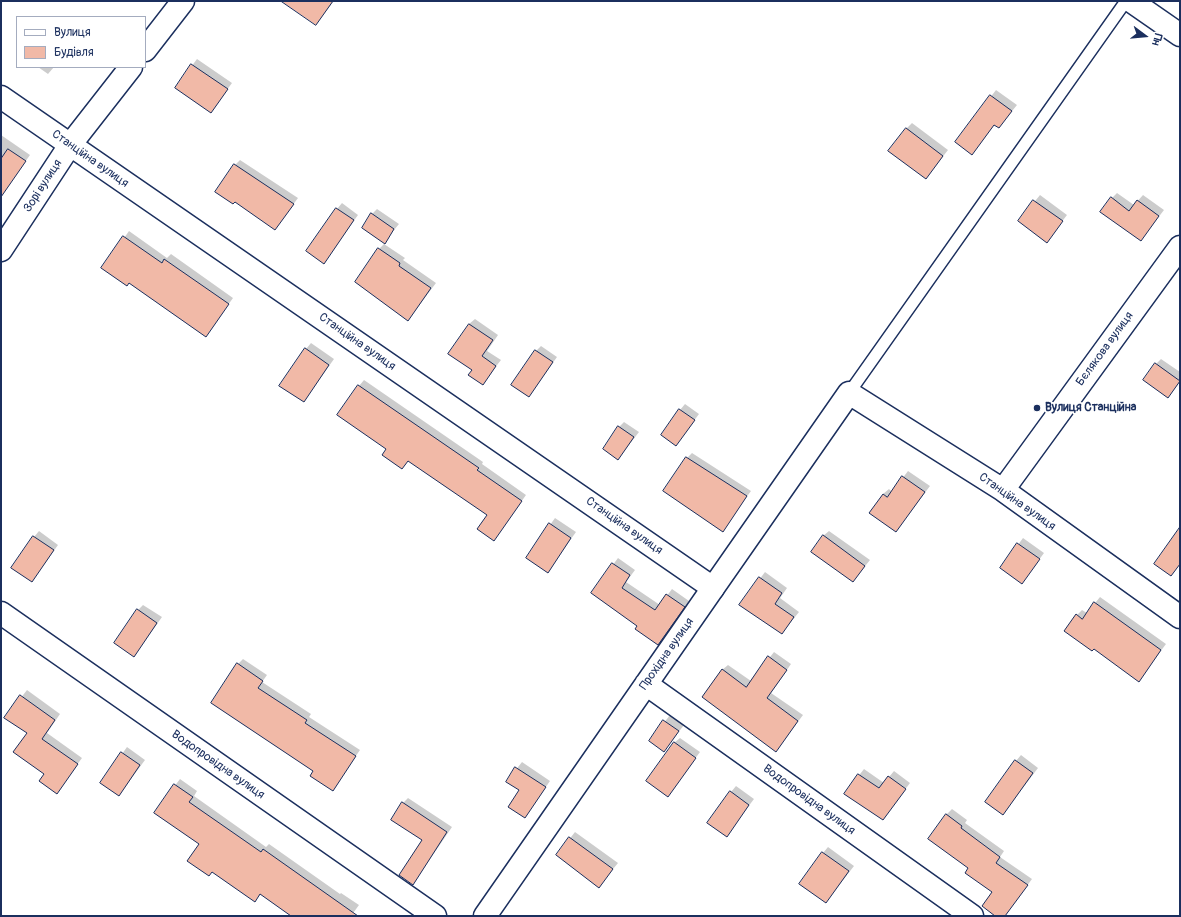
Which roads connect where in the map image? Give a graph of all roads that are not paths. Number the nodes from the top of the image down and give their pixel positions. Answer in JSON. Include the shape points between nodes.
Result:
{"nodes":[{"id":1,"x":183,"y":1,"type":"edge"},
{"id":2,"x":1126,"y":1,"type":"edge"},
{"id":3,"x":1131,"y":1,"type":"edge"},
{"id":4,"x":1180,"y":35,"type":"edge"},
{"id":5,"x":146,"y":49,"type":"edge"},
{"id":6,"x":130,"y":68,"type":"edge"},
{"id":7,"x":1,"y":97,"type":"edge"},
{"id":8,"x":70,"y":145,"type":"junction"},
{"id":9,"x":1180,"y":247,"type":"edge"},
{"id":10,"x":1,"y":250,"type":"edge"},
{"id":11,"x":849,"y":393,"type":"junction"},
{"id":12,"x":1003,"y":490,"type":"junction"},
{"id":13,"x":713,"y":588,"type":"junction"},
{"id":14,"x":1,"y":613,"type":"edge"},
{"id":15,"x":1180,"y":617,"type":"edge"},
{"id":16,"x":646,"y":684,"type":"junction"},
{"id":17,"x":435,"y":916,"type":"edge"},
{"id":18,"x":485,"y":916,"type":"edge"},
{"id":19,"x":972,"y":916,"type":"edge"}],
"edges":[{"from":1,"to":5,"type":"street"},
{"from":2,"to":11,"type":"lane"},
{"from":3,"to":4,"type":"street"},
{"from":6,"to":8,"type":"street","name":"Зорі вулиця"},
{"from":7,"to":8,"type":"street","name":"Станційна вулиця"},
{"from":8,"to":10,"type":"street","name":"Зорі вулиця"},
{"from":8,"to":13,"type":"street","name":"Станційна вулиця"},
{"from":9,"to":12,"type":"street","name":"Бєлякова вулиця"},
{"from":11,"to":12,"type":"street","name":"Станційна вулиця"},
{"from":11,"to":13,"type":"street","name":"Прохідна вулиця"},
{"from":12,"to":15,"type":"street","name":"Станційна вулиця"},
{"from":13,"to":16,"type":"street","name":"Прохідна вулиця"},
{"from":14,"to":17,"type":"street","name":"Водопровідна вулиця"},
{"from":16,"to":18,"type":"street","name":"Прохідна вулиця"},
{"from":16,"to":19,"type":"street","name":"Водопровідна вулиця"}]}
